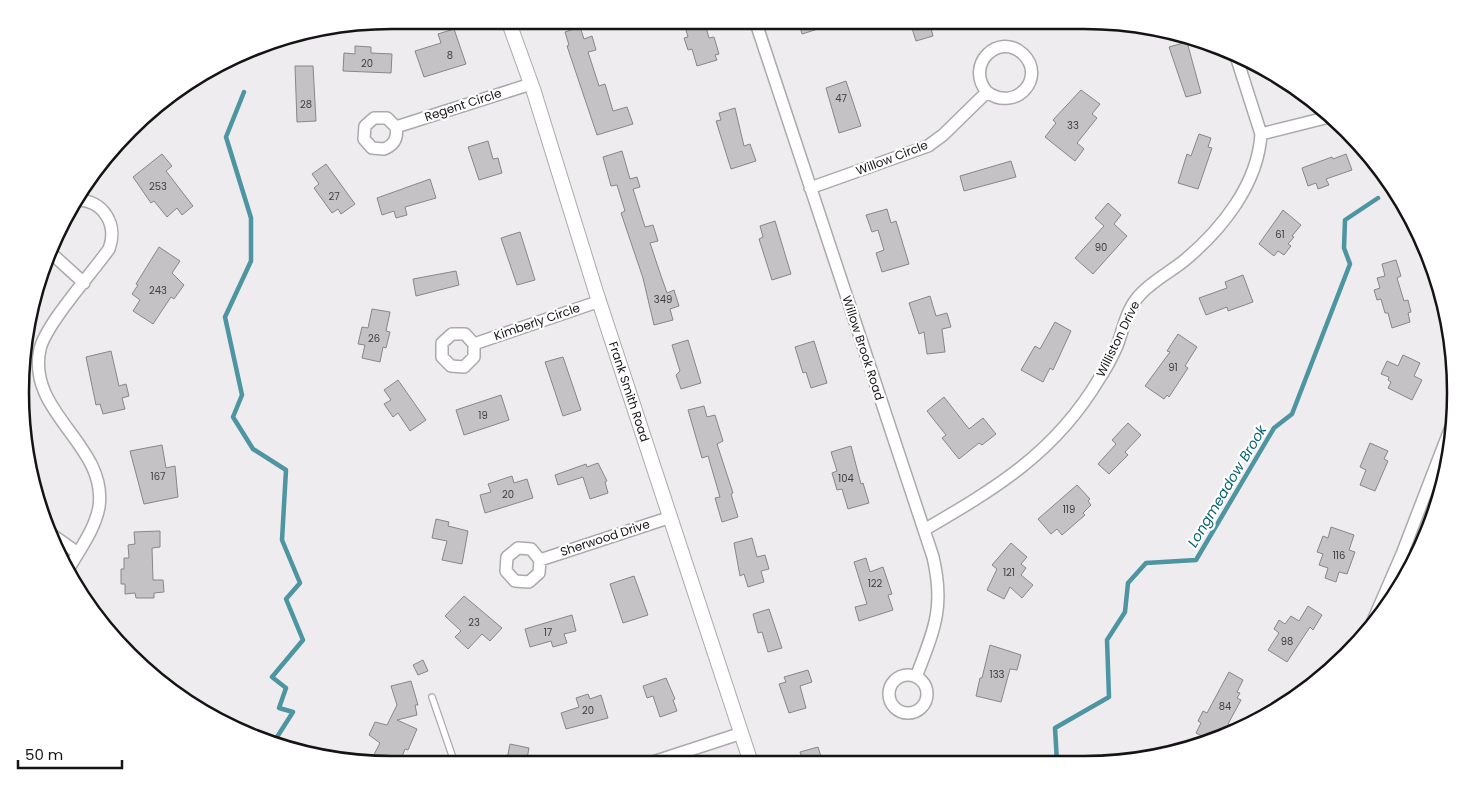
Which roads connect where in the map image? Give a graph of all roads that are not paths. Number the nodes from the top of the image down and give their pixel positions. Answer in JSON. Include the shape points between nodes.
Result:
{"nodes":[{"id":1,"x":511,"y":29,"type":"edge"},
{"id":2,"x":759,"y":29,"type":"edge"},
{"id":3,"x":1238,"y":63,"type":"edge"},
{"id":4,"x":531,"y":84,"type":"junction"},
{"id":5,"x":987,"y":92,"type":"junction"},
{"id":6,"x":1323,"y":119,"type":"edge"},
{"id":7,"x":396,"y":127,"type":"dead end"},
{"id":8,"x":1261,"y":134,"type":"junction"},
{"id":9,"x":810,"y":188,"type":"junction"},
{"id":10,"x":83,"y":201,"type":"edge"},
{"id":11,"x":55,"y":257,"type":"edge"},
{"id":12,"x":84,"y":283,"type":"junction"},
{"id":13,"x":600,"y":301,"type":"junction"},
{"id":14,"x":474,"y":344,"type":"dead end"},
{"id":15,"x":1442,"y":449,"type":"edge"},
{"id":16,"x":671,"y":517,"type":"junction"},
{"id":17,"x":924,"y":530,"type":"junction"},
{"id":18,"x":60,"y":540,"type":"edge"},
{"id":19,"x":78,"y":553,"type":"junction"},
{"id":20,"x":1402,"y":554,"type":"junction"},
{"id":21,"x":1408,"y":556,"type":"edge"},
{"id":22,"x":540,"y":560,"type":"dead end"},
{"id":23,"x":72,"y":564,"type":"edge"},
{"id":24,"x":1382,"y":601,"type":"edge"},
{"id":25,"x":916,"y":677,"type":"dead end"},
{"id":26,"x":432,"y":697,"type":"dead end"},
{"id":27,"x":742,"y":733,"type":"junction"},
{"id":28,"x":452,"y":756,"type":"edge"},
{"id":29,"x":671,"y":756,"type":"edge"},
{"id":30,"x":749,"y":756,"type":"edge"}],
"edges":[{"from":1,"to":4,"type":"street","name":"Frank Smith Road"},
{"from":2,"to":9,"type":"street","name":"Willow Brook Road"},
{"from":3,"to":8,"type":"street","name":"Williston Drive"},
{"from":4,"to":7,"type":"street","name":"Regent Circle"},
{"from":4,"to":13,"type":"street","name":"Frank Smith Road"},
{"from":5,"to":5,"type":"street","via":[[978,74],[986,55],[1005,47],[1024,55],[1031,74],[1023,92],[1005,99]]},
{"from":5,"to":9,"type":"street","name":"Willow Circle","via":[[928,146]]},
{"from":6,"to":8,"type":"street"},
{"from":8,"to":17,"type":"street","name":"Williston Drive","via":[[1253,170],[1234,206],[1196,251],[1137,298],[1108,363],[1070,421],[1043,450],[1006,481]]},
{"from":9,"to":17,"type":"street","name":"Willow Brook Road"},
{"from":10,"to":12,"type":"street","via":[[102,209],[113,232],[109,250]]},
{"from":11,"to":12,"type":"street"},
{"from":12,"to":19,"type":"street","via":[[45,336],[39,358],[41,382],[49,404],[92,465],[98,486],[95,521]]},
{"from":13,"to":14,"type":"street","name":"Kimberly Circle"},
{"from":13,"to":16,"type":"street","name":"Frank Smith Road"},
{"from":15,"to":20,"type":"street"},
{"from":16,"to":22,"type":"street","name":"Sherwood Drive"},
{"from":16,"to":27,"type":"street","name":"Frank Smith Road"},
{"from":17,"to":25,"type":"street","name":"Willow Brook Road","via":[[936,571],[939,605],[934,633]]},
{"from":18,"to":19,"type":"street"},
{"from":19,"to":23,"type":"street"},
{"from":20,"to":21,"type":"street"},
{"from":20,"to":24,"type":"street"},
{"from":26,"to":28,"type":"lane"},
{"from":27,"to":29,"type":"street"},
{"from":27,"to":30,"type":"street","name":"Frank Smith Road"}]}
